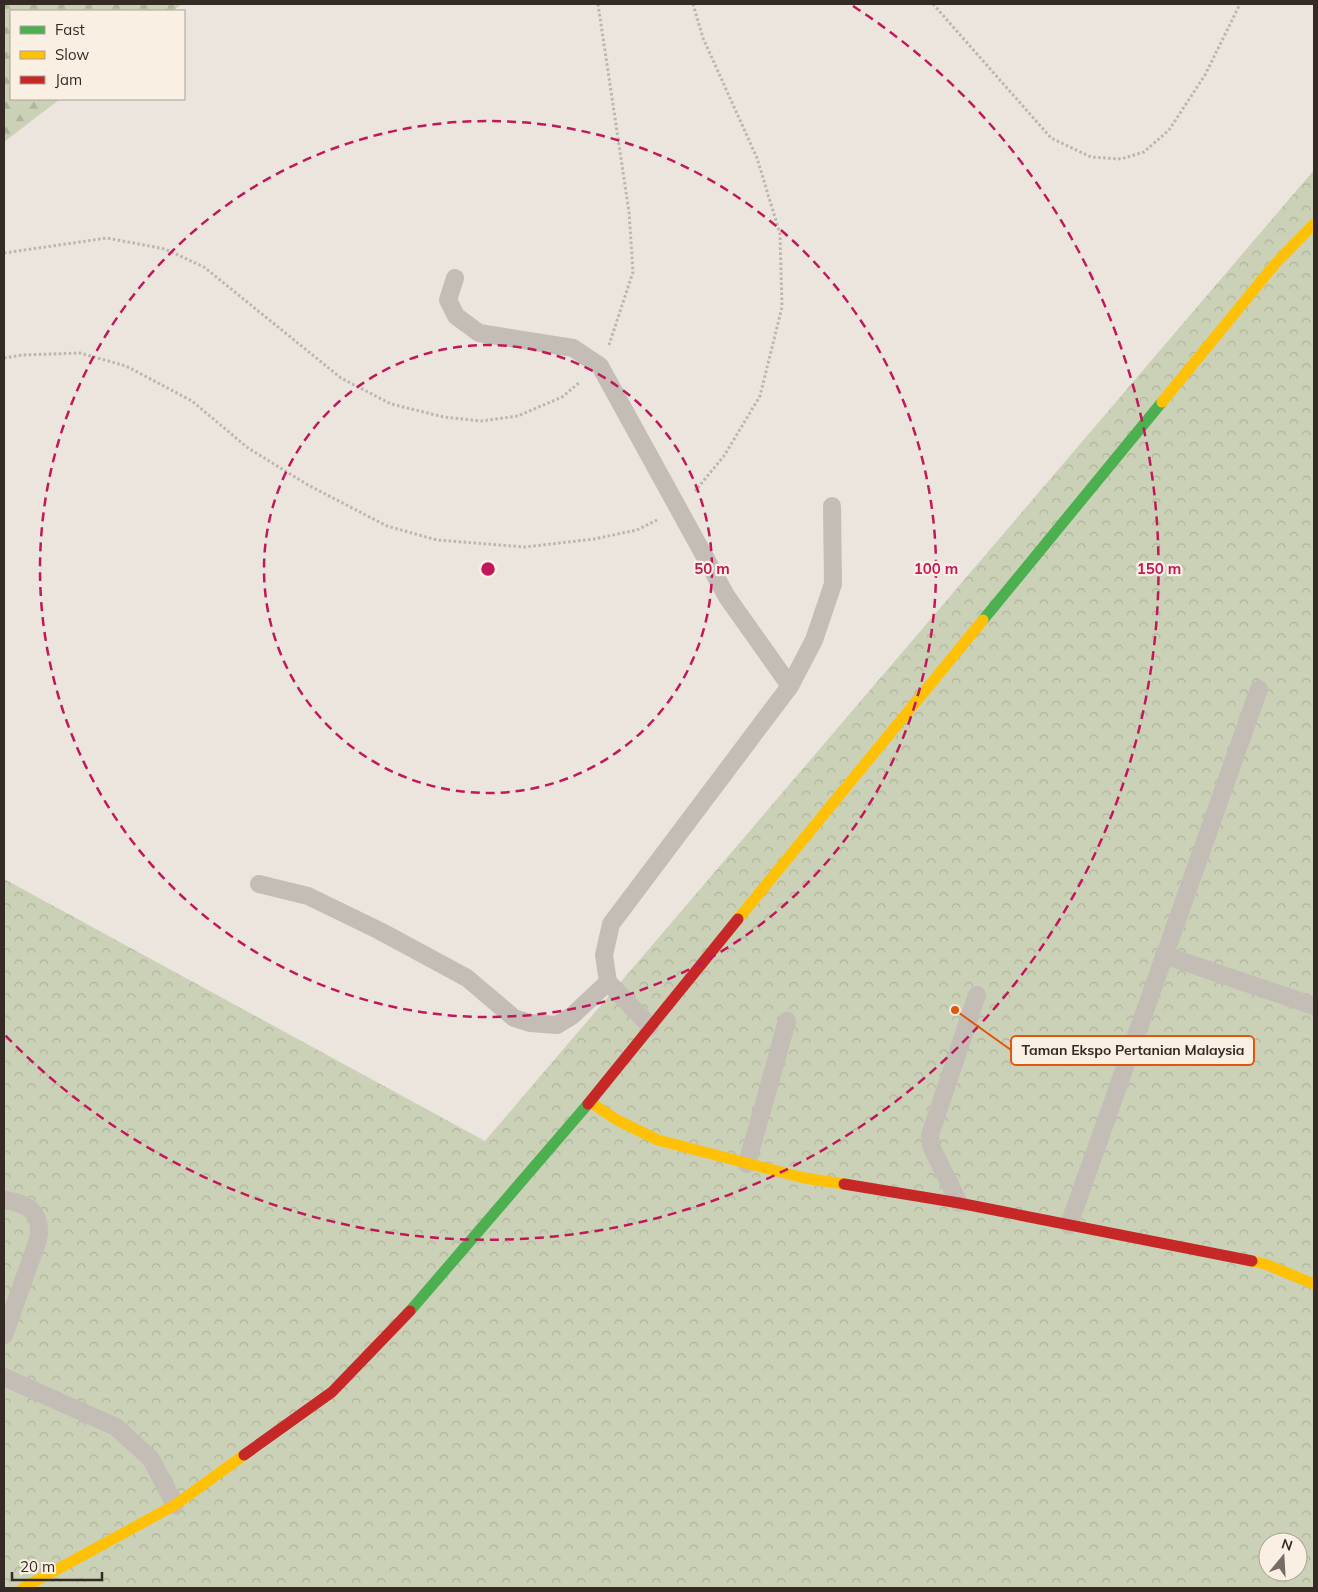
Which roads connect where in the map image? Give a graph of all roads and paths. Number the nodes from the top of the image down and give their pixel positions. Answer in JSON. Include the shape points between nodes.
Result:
{"nodes":[{"id":1,"x":598,"y":4,"type":"edge"},
{"id":2,"x":693,"y":4,"type":"edge"},
{"id":3,"x":933,"y":4,"type":"edge"},
{"id":4,"x":1240,"y":4,"type":"edge"},
{"id":5,"x":1314,"y":224,"type":"edge"},
{"id":6,"x":4,"y":253,"type":"edge"},
{"id":7,"x":455,"y":278,"type":"dead end"},
{"id":8,"x":4,"y":358,"type":"edge"},
{"id":9,"x":600,"y":366,"type":"junction"},
{"id":10,"x":832,"y":506,"type":"dead end"},
{"id":11,"x":680,"y":510,"type":"junction"},
{"id":12,"x":790,"y":686,"type":"junction"},
{"id":13,"x":1259,"y":689,"type":"dead end"},
{"id":14,"x":259,"y":884,"type":"dead end"},
{"id":15,"x":1164,"y":955,"type":"junction"},
{"id":16,"x":608,"y":982,"type":"junction"},
{"id":17,"x":977,"y":995,"type":"dead end"},
{"id":18,"x":1314,"y":1006,"type":"edge"},
{"id":19,"x":787,"y":1020,"type":"dead end"},
{"id":20,"x":650,"y":1026,"type":"junction"},
{"id":21,"x":590,"y":1102,"type":"junction"},
{"id":22,"x":747,"y":1164,"type":"junction"},
{"id":23,"x":4,"y":1200,"type":"edge"},
{"id":24,"x":959,"y":1203,"type":"junction"},
{"id":25,"x":1069,"y":1226,"type":"junction"},
{"id":26,"x":1314,"y":1284,"type":"edge"},
{"id":27,"x":4,"y":1334,"type":"edge"},
{"id":28,"x":4,"y":1378,"type":"edge"},
{"id":29,"x":175,"y":1506,"type":"junction"},
{"id":30,"x":23,"y":1588,"type":"edge"}],
"edges":[{"from":1,"to":9,"type":"path","via":[[629,212],[633,272],[615,332]]},
{"from":2,"to":11,"type":"path","via":[[703,38],[757,158],[780,234],[782,307],[760,396],[724,456]]},
{"from":3,"to":4,"type":"path","via":[[1051,138],[1091,157],[1121,159],[1144,152],[1169,130],[1205,75]]},
{"from":5,"to":20,"type":"street","via":[[1275,264]]},
{"from":6,"to":9,"type":"path","via":[[107,238],[165,249],[204,267],[341,378],[391,404],[444,417],[480,421],[518,416],[562,397]]},
{"from":7,"to":9,"type":"lane","via":[[448,300],[456,316],[479,333],[573,348]]},
{"from":8,"to":11,"type":"path","via":[[80,353],[126,366],[192,401],[248,448],[308,485],[387,526],[437,540],[525,547],[594,539],[637,530]]},
{"from":9,"to":11,"type":"lane"},
{"from":10,"to":12,"type":"lane","via":[[833,584],[814,640]]},
{"from":11,"to":12,"type":"lane","via":[[727,597]]},
{"from":12,"to":16,"type":"lane","via":[[611,924],[604,955]]},
{"from":13,"to":15,"type":"lane"},
{"from":14,"to":16,"type":"lane","via":[[308,896],[380,931],[467,978],[514,1018],[530,1023],[557,1025],[573,1015]]},
{"from":15,"to":18,"type":"lane"},
{"from":15,"to":25,"type":"lane"},
{"from":16,"to":20,"type":"lane"},
{"from":17,"to":24,"type":"lane","via":[[930,1135],[931,1146]]},
{"from":19,"to":22,"type":"lane"},
{"from":20,"to":21,"type":"street"},
{"from":21,"to":22,"type":"street","via":[[658,1140]]},
{"from":21,"to":29,"type":"street","via":[[425,1295],[332,1392]]},
{"from":22,"to":24,"type":"street","via":[[804,1178]]},
{"from":23,"to":27,"type":"lane","via":[[19,1202],[33,1211],[41,1227]]},
{"from":24,"to":25,"type":"street"},
{"from":25,"to":26,"type":"street","via":[[1265,1264]]},
{"from":28,"to":29,"type":"lane","via":[[116,1427],[152,1459]]},
{"from":29,"to":30,"type":"street"}]}
